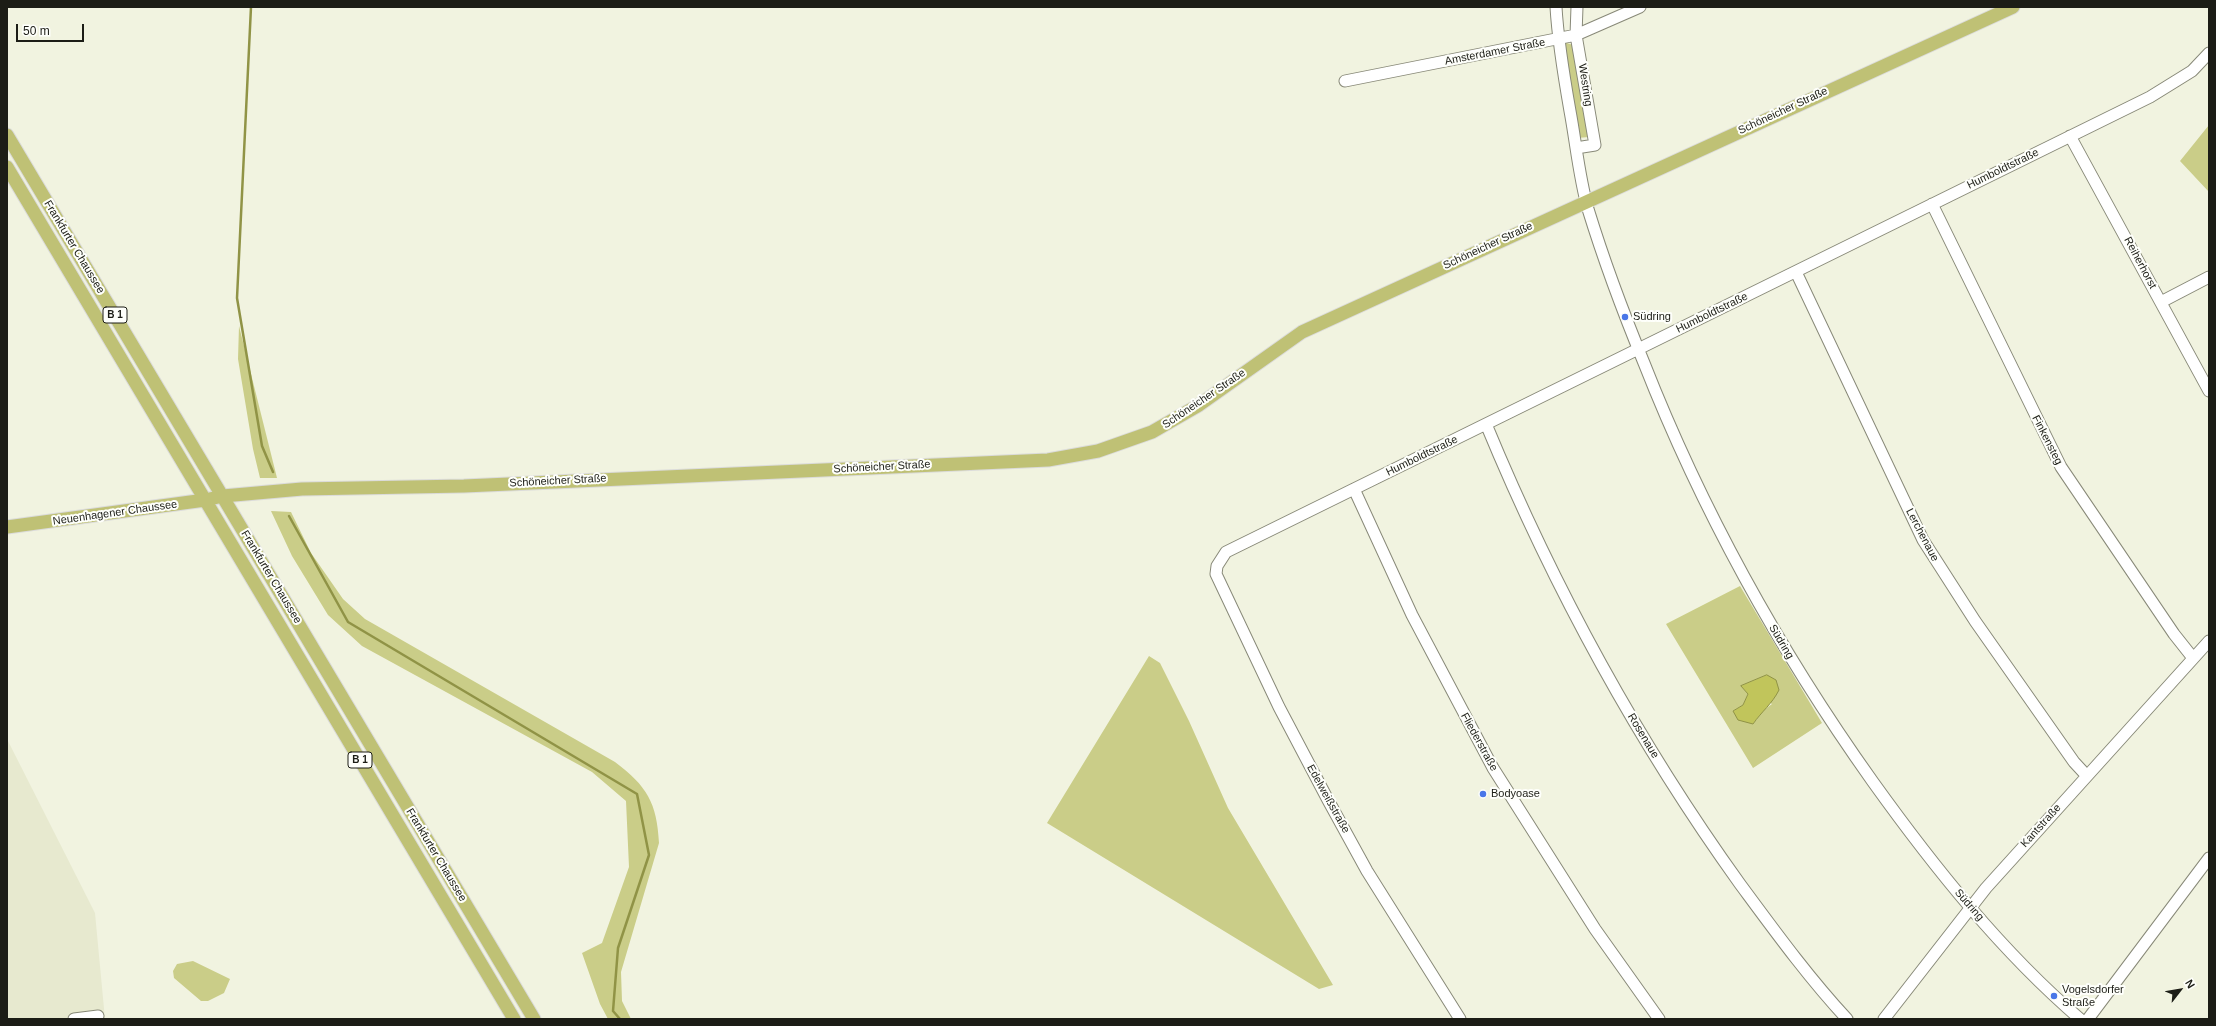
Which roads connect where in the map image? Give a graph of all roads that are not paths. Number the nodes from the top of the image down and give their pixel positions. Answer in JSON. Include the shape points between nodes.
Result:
{"nodes":[{"id":1,"x":1556,"y":7,"type":"edge"},
{"id":2,"x":1577,"y":7,"type":"edge"},
{"id":3,"x":1640,"y":7,"type":"edge"},
{"id":4,"x":2013,"y":7,"type":"edge"},
{"id":5,"x":1576,"y":35,"type":"junction"},
{"id":6,"x":1559,"y":39,"type":"junction"},
{"id":7,"x":2209,"y":53,"type":"edge"},
{"id":8,"x":1344,"y":81,"type":"dead end"},
{"id":9,"x":7,"y":134,"type":"edge"},
{"id":10,"x":2070,"y":136,"type":"junction"},
{"id":11,"x":1576,"y":148,"type":"junction"},
{"id":12,"x":7,"y":167,"type":"edge"},
{"id":13,"x":1586,"y":201,"type":"junction"},
{"id":14,"x":1932,"y":204,"type":"junction"},
{"id":15,"x":1796,"y":272,"type":"junction"},
{"id":16,"x":2209,"y":276,"type":"edge"},
{"id":17,"x":2161,"y":302,"type":"junction"},
{"id":18,"x":1637,"y":348,"type":"junction"},
{"id":19,"x":2209,"y":391,"type":"edge"},
{"id":20,"x":1486,"y":424,"type":"junction"},
{"id":21,"x":1354,"y":489,"type":"junction"},
{"id":22,"x":223,"y":496,"type":"junction"},
{"id":23,"x":205,"y":500,"type":"junction"},
{"id":24,"x":7,"y":527,"type":"edge"},
{"id":25,"x":1215,"y":569,"type":"joint"},
{"id":26,"x":2209,"y":641,"type":"edge"},
{"id":27,"x":2193,"y":658,"type":"junction"},
{"id":28,"x":2086,"y":775,"type":"junction"},
{"id":29,"x":2209,"y":858,"type":"edge"},
{"id":30,"x":1971,"y":907,"type":"junction"},
{"id":31,"x":98,"y":1016,"type":"dead end"},
{"id":32,"x":74,"y":1019,"type":"edge"},
{"id":33,"x":514,"y":1019,"type":"edge"},
{"id":34,"x":534,"y":1019,"type":"edge"},
{"id":35,"x":1460,"y":1019,"type":"edge"},
{"id":36,"x":1659,"y":1019,"type":"edge"},
{"id":37,"x":1847,"y":1019,"type":"edge"},
{"id":38,"x":1884,"y":1019,"type":"edge"},
{"id":39,"x":2080,"y":1019,"type":"edge"},
{"id":40,"x":2088,"y":1019,"type":"edge"}],
"edges":[{"from":1,"to":6,"type":"street","name":"Westring"},
{"from":2,"to":5,"type":"street","name":"Westring"},
{"from":3,"to":5,"type":"street","name":"Amsterdamer Straße"},
{"from":4,"to":13,"type":"main road","name":"Schöneicher Straße"},
{"from":5,"to":6,"type":"street","name":"Amsterdamer Straße"},
{"from":5,"to":11,"type":"street","name":"Westring","via":[[1595,145]]},
{"from":6,"to":8,"type":"street","name":"Amsterdamer Straße"},
{"from":6,"to":11,"type":"street","name":"Westring"},
{"from":7,"to":10,"type":"street","name":"Humboldtstraße","via":[[2181,79]]},
{"from":9,"to":22,"type":"main road","name":"Frankfurter Chaussee","number":"B 1"},
{"from":10,"to":14,"type":"street","name":"Humboldtstraße"},
{"from":10,"to":17,"type":"street","name":"Reiherhorst"},
{"from":11,"to":13,"type":"street","name":"Westring"},
{"from":12,"to":23,"type":"main road","name":"Frankfurter Chaussee","number":"B 1"},
{"from":13,"to":18,"type":"street","name":"Südring"},
{"from":13,"to":22,"type":"main road","name":"Schöneicher Straße","via":[[1302,332],[1165,426],[1124,443],[1075,456],[1048,460],[472,485],[302,489]]},
{"from":14,"to":15,"type":"street","name":"Humboldtstraße"},
{"from":14,"to":27,"type":"street","name":"Finkensteg","via":[[2061,467]]},
{"from":15,"to":18,"type":"street","name":"Humboldtstraße"},
{"from":15,"to":28,"type":"street","name":"Lerchenaue","via":[[1923,540],[2003,661],[2074,762]]},
{"from":16,"to":17,"type":"street"},
{"from":17,"to":19,"type":"street","name":"Reiherhorst"},
{"from":18,"to":20,"type":"street","name":"Humboldtstraße"},
{"from":18,"to":30,"type":"street","name":"Südring","via":[[1691,476],[1744,579],[1774,630],[1844,740],[1898,817]]},
{"from":20,"to":21,"type":"street","name":"Humboldtstraße"},
{"from":20,"to":37,"type":"street","name":"Rosenaue","via":[[1567,598],[1634,722],[1723,860],[1789,949]]},
{"from":21,"to":25,"type":"street","name":"Humboldtstraße","via":[[1226,552]]},
{"from":21,"to":36,"type":"street","name":"Fliederstraße","via":[[1412,616],[1493,768],[1595,929]]},
{"from":22,"to":23,"type":"main road","name":"Neuenhagener Chaussee"},
{"from":22,"to":34,"type":"main road","name":"Frankfurter Chaussee","number":"B 1"},
{"from":23,"to":24,"type":"main road","name":"Neuenhagener Chaussee"},
{"from":23,"to":33,"type":"main road","name":"Frankfurter Chaussee","number":"B 1"},
{"from":25,"to":35,"type":"street","name":"Edelweißstraße","via":[[1279,707],[1328,800],[1367,871]]},
{"from":26,"to":27,"type":"street","name":"Kantstraße"},
{"from":27,"to":28,"type":"street","name":"Kantstraße"},
{"from":28,"to":30,"type":"street","name":"Kantstraße"},
{"from":29,"to":40,"type":"street"},
{"from":30,"to":38,"type":"street","name":"Kantstraße"},
{"from":30,"to":39,"type":"street","name":"Südring","via":[[2045,988]]},
{"from":31,"to":32,"type":"street"}]}
